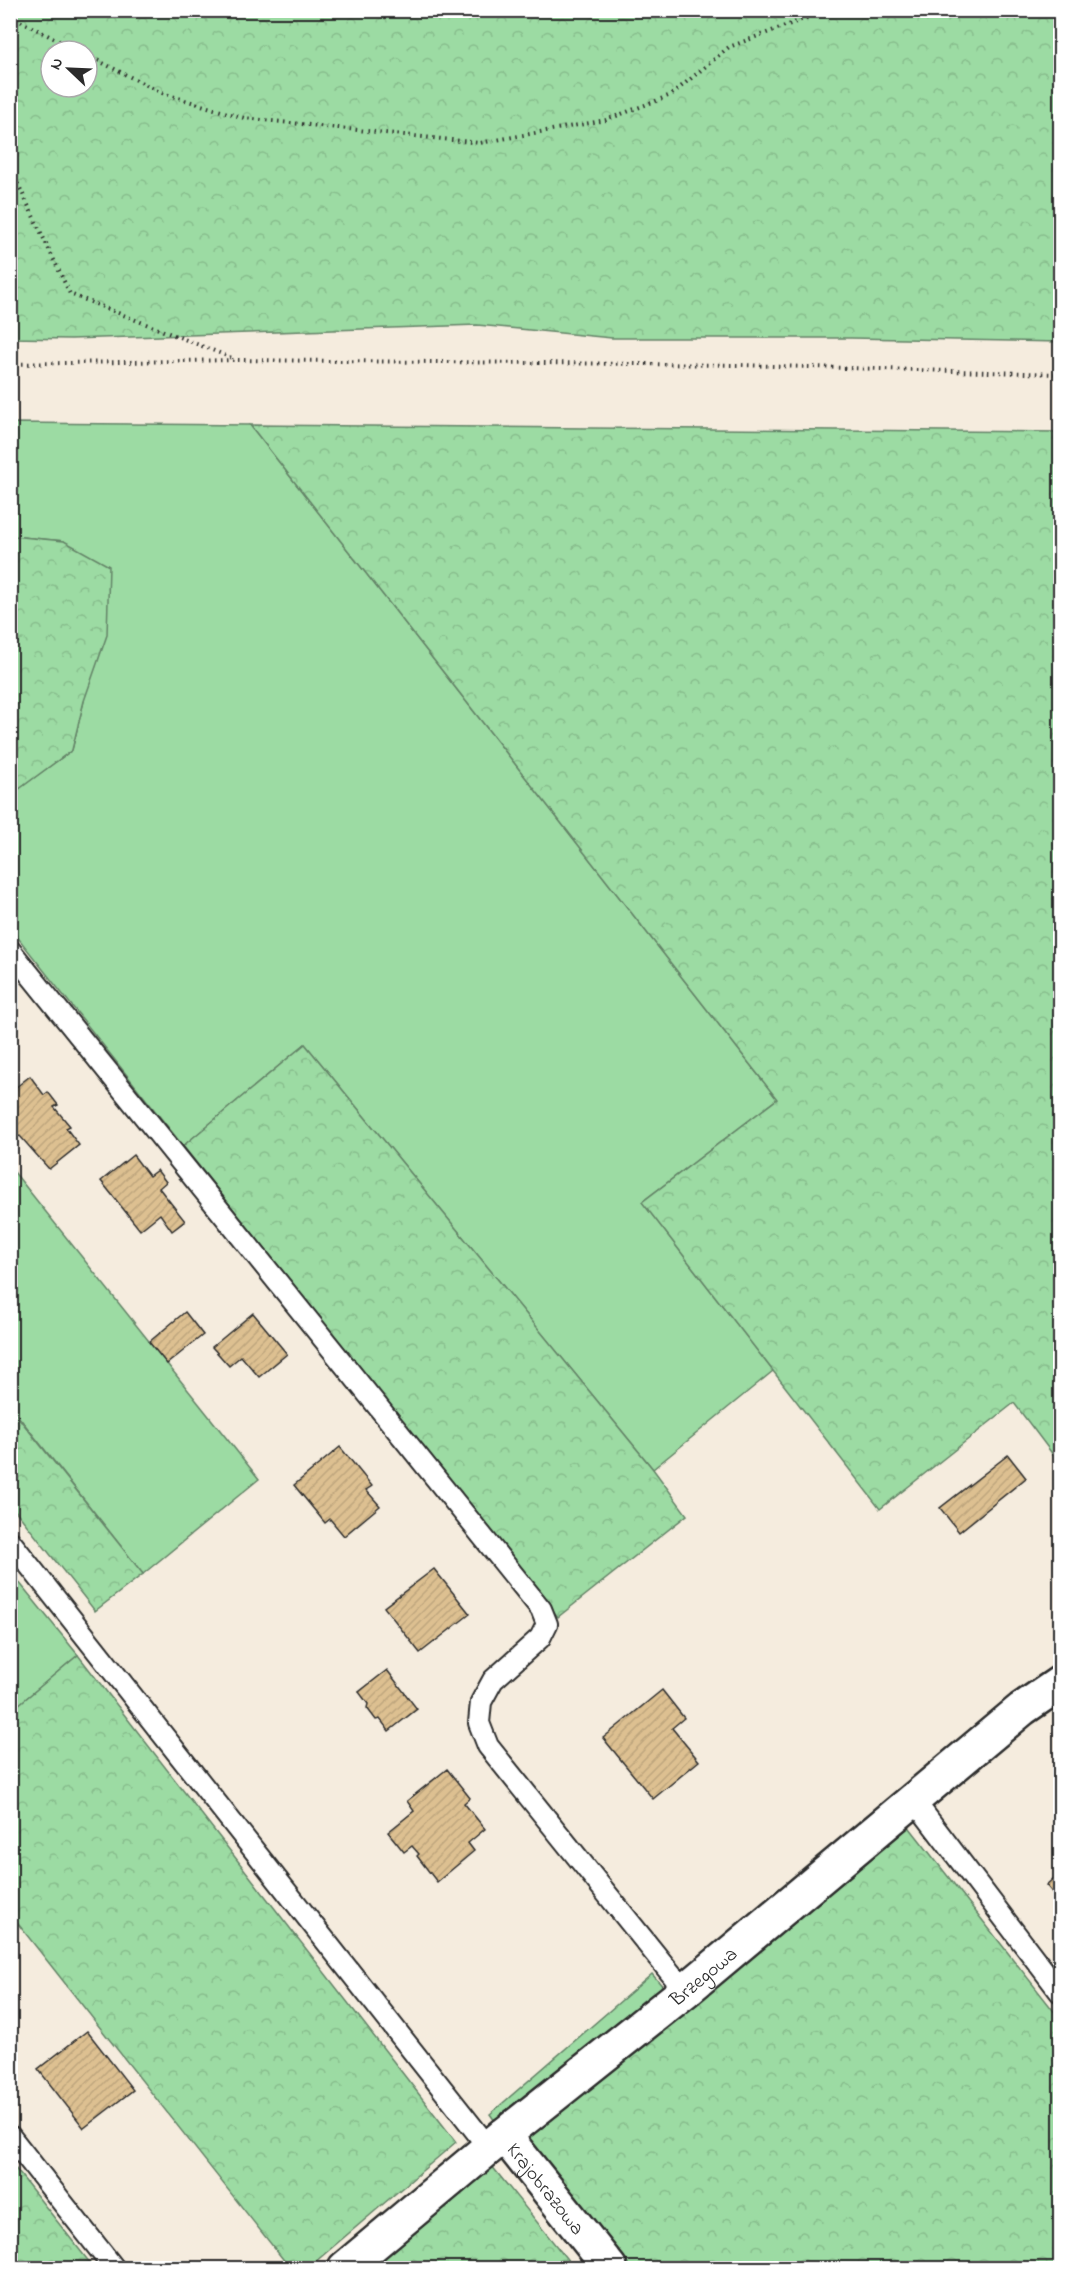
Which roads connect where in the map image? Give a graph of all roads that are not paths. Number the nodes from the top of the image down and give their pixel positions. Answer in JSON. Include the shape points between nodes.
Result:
{"nodes":[{"id":1,"x":10,"y":950,"type":"edge"},
{"id":2,"x":10,"y":1540,"type":"edge"},
{"id":3,"x":1060,"y":1683,"type":"edge"},
{"id":4,"x":914,"y":1798,"type":"junction"},
{"id":5,"x":685,"y":1991,"type":"junction"},
{"id":6,"x":1060,"y":1992,"type":"edge"},
{"id":7,"x":10,"y":2136,"type":"edge"},
{"id":8,"x":497,"y":2141,"type":"junction"},
{"id":9,"x":114,"y":2268,"type":"edge"},
{"id":10,"x":345,"y":2268,"type":"edge"},
{"id":11,"x":610,"y":2268,"type":"edge"}],
"edges":[{"from":1,"to":5,"type":"lane","via":[[541,1609],[547,1624],[540,1638],[493,1680],[481,1701],[479,1723],[488,1746]]},
{"from":2,"to":8,"type":"lane"},
{"from":3,"to":4,"type":"street","name":"Brzegowa","via":[[1022,1709]]},
{"from":4,"to":5,"type":"street","name":"Brzegowa"},
{"from":4,"to":6,"type":"lane"},
{"from":5,"to":8,"type":"street","name":"Brzegowa"},
{"from":7,"to":9,"type":"lane"},
{"from":8,"to":10,"type":"street","name":"Brzegowa"},
{"from":8,"to":11,"type":"street","name":"Krajobrazowa"}]}
